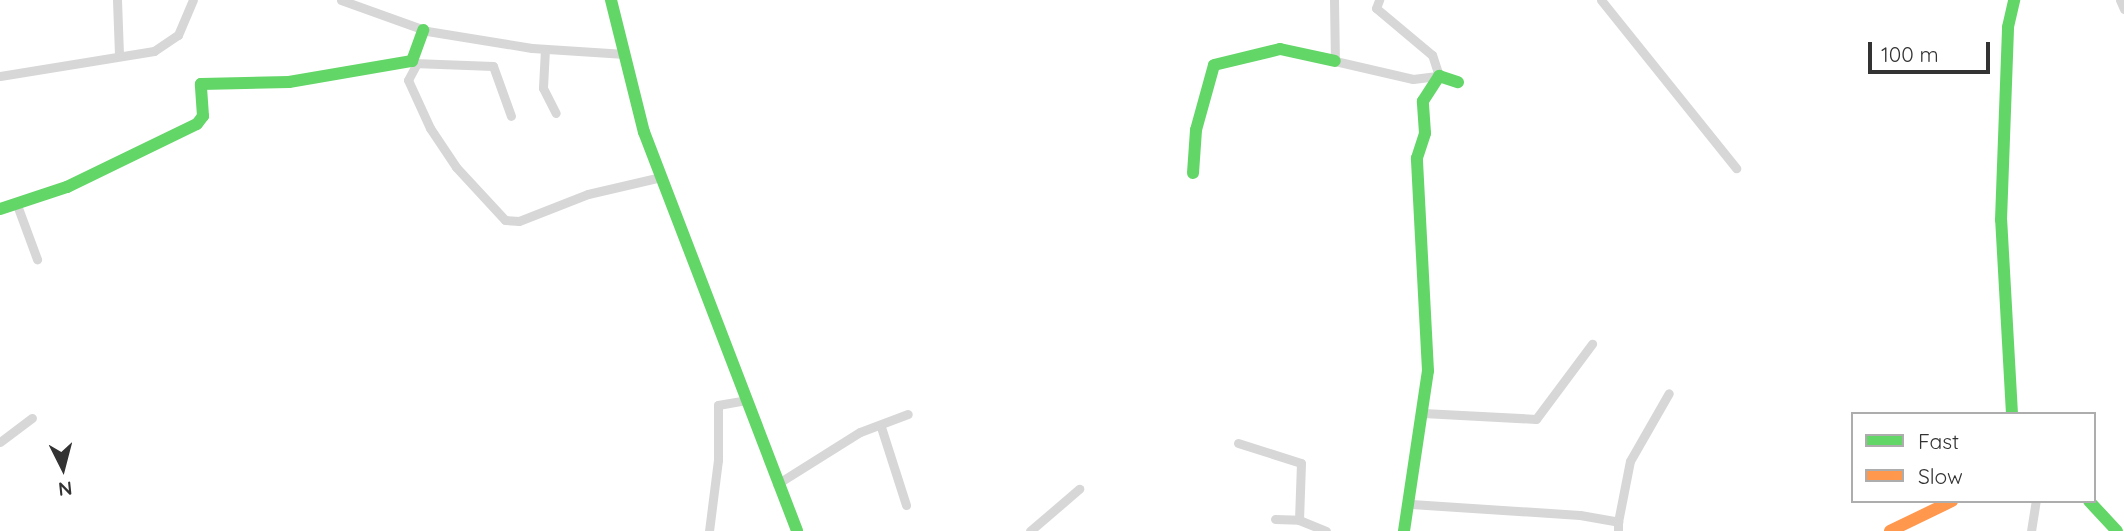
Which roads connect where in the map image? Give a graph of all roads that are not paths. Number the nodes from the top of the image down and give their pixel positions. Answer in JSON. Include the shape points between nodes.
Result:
{"nodes":[{"id":1,"x":117,"y":0,"type":"edge"},
{"id":2,"x":192,"y":0,"type":"edge"},
{"id":3,"x":341,"y":0,"type":"edge"},
{"id":4,"x":611,"y":0,"type":"edge"},
{"id":5,"x":1334,"y":0,"type":"edge"},
{"id":6,"x":1379,"y":0,"type":"edge"},
{"id":7,"x":1601,"y":0,"type":"edge"},
{"id":8,"x":2014,"y":0,"type":"edge"},
{"id":9,"x":2120,"y":0,"type":"edge"},
{"id":10,"x":2124,"y":9,"type":"edge"},
{"id":11,"x":423,"y":30,"type":"junction"},
{"id":12,"x":544,"y":49,"type":"junction"},
{"id":13,"x":625,"y":54,"type":"junction"},
{"id":14,"x":120,"y":55,"type":"junction"},
{"id":15,"x":1335,"y":61,"type":"junction"},
{"id":16,"x":414,"y":63,"type":"junction"},
{"id":17,"x":0,"y":76,"type":"edge"},
{"id":18,"x":1439,"y":76,"type":"junction"},
{"id":19,"x":1458,"y":82,"type":"dead end"},
{"id":20,"x":556,"y":113,"type":"dead end"},
{"id":21,"x":511,"y":116,"type":"dead end"},
{"id":22,"x":1736,"y":168,"type":"dead end"},
{"id":23,"x":1193,"y":173,"type":"dead end"},
{"id":24,"x":661,"y":177,"type":"junction"},
{"id":25,"x":17,"y":205,"type":"junction"},
{"id":26,"x":0,"y":209,"type":"edge"},
{"id":27,"x":37,"y":260,"type":"dead end"},
{"id":28,"x":1592,"y":344,"type":"dead end"},
{"id":29,"x":1669,"y":393,"type":"dead end"},
{"id":30,"x":745,"y":400,"type":"junction"},
{"id":31,"x":2012,"y":412,"type":"edge"},
{"id":32,"x":908,"y":414,"type":"dead end"},
{"id":33,"x":1423,"y":414,"type":"junction"},
{"id":34,"x":32,"y":418,"type":"dead end"},
{"id":35,"x":881,"y":427,"type":"junction"},
{"id":36,"x":0,"y":442,"type":"edge"},
{"id":37,"x":1238,"y":443,"type":"dead end"},
{"id":38,"x":777,"y":484,"type":"junction"},
{"id":39,"x":1079,"y":489,"type":"dead end"},
{"id":40,"x":1948,"y":503,"type":"edge"},
{"id":41,"x":2036,"y":503,"type":"edge"},
{"id":42,"x":2091,"y":503,"type":"edge"},
{"id":43,"x":1410,"y":504,"type":"junction"},
{"id":44,"x":906,"y":505,"type":"dead end"},
{"id":45,"x":1275,"y":519,"type":"dead end"},
{"id":46,"x":1299,"y":520,"type":"junction"},
{"id":47,"x":1618,"y":526,"type":"edge"},
{"id":48,"x":709,"y":531,"type":"edge"},
{"id":49,"x":797,"y":531,"type":"edge"},
{"id":50,"x":1030,"y":531,"type":"edge"},
{"id":51,"x":1326,"y":531,"type":"edge"},
{"id":52,"x":1404,"y":531,"type":"edge"},
{"id":53,"x":1890,"y":531,"type":"edge"},
{"id":54,"x":2032,"y":531,"type":"edge"},
{"id":55,"x":2117,"y":531,"type":"edge"}],
"edges":[{"from":1,"to":14,"type":"street"},
{"from":2,"to":14,"type":"street","via":[[178,35],[154,51]]},
{"from":3,"to":11,"type":"street"},
{"from":4,"to":13,"type":"street"},
{"from":5,"to":15,"type":"street","via":[[1331,40]]},
{"from":6,"to":18,"type":"street","via":[[1376,8],[1432,55]]},
{"from":7,"to":22,"type":"street"},
{"from":8,"to":31,"type":"street","via":[[2005,78],[2001,220]]},
{"from":9,"to":10,"type":"street"},
{"from":11,"to":12,"type":"street"},
{"from":11,"to":16,"type":"street"},
{"from":12,"to":13,"type":"street"},
{"from":12,"to":20,"type":"street","via":[[543,89]]},
{"from":13,"to":24,"type":"street","via":[[644,132]]},
{"from":14,"to":17,"type":"street"},
{"from":15,"to":18,"type":"street","via":[[1413,79]]},
{"from":15,"to":23,"type":"street","via":[[1280,49],[1214,65],[1196,130]]},
{"from":16,"to":21,"type":"street","via":[[493,66]]},
{"from":16,"to":24,"type":"street","via":[[408,80],[430,128],[456,167],[505,220],[519,221],[588,194]]},
{"from":16,"to":25,"type":"street","via":[[289,82],[201,84],[203,116],[197,124],[67,187]]},
{"from":18,"to":19,"type":"street"},
{"from":18,"to":33,"type":"street","via":[[1423,101],[1425,133],[1417,158],[1428,371]]},
{"from":24,"to":30,"type":"street"},
{"from":25,"to":26,"type":"street"},
{"from":25,"to":27,"type":"street"},
{"from":28,"to":33,"type":"street","via":[[1536,419]]},
{"from":29,"to":47,"type":"street","via":[[1630,461]]},
{"from":30,"to":38,"type":"street"},
{"from":30,"to":48,"type":"street","via":[[718,405],[718,460]]},
{"from":32,"to":35,"type":"street"},
{"from":33,"to":43,"type":"street"},
{"from":34,"to":36,"type":"street"},
{"from":35,"to":38,"type":"street","via":[[860,432]]},
{"from":35,"to":44,"type":"street"},
{"from":37,"to":46,"type":"street","via":[[1301,463]]},
{"from":38,"to":49,"type":"street"},
{"from":39,"to":50,"type":"street"},
{"from":40,"to":53,"type":"street"},
{"from":41,"to":54,"type":"street"},
{"from":42,"to":55,"type":"street"},
{"from":43,"to":47,"type":"street"},
{"from":43,"to":52,"type":"street"},
{"from":45,"to":46,"type":"street"},
{"from":46,"to":51,"type":"street"}]}
